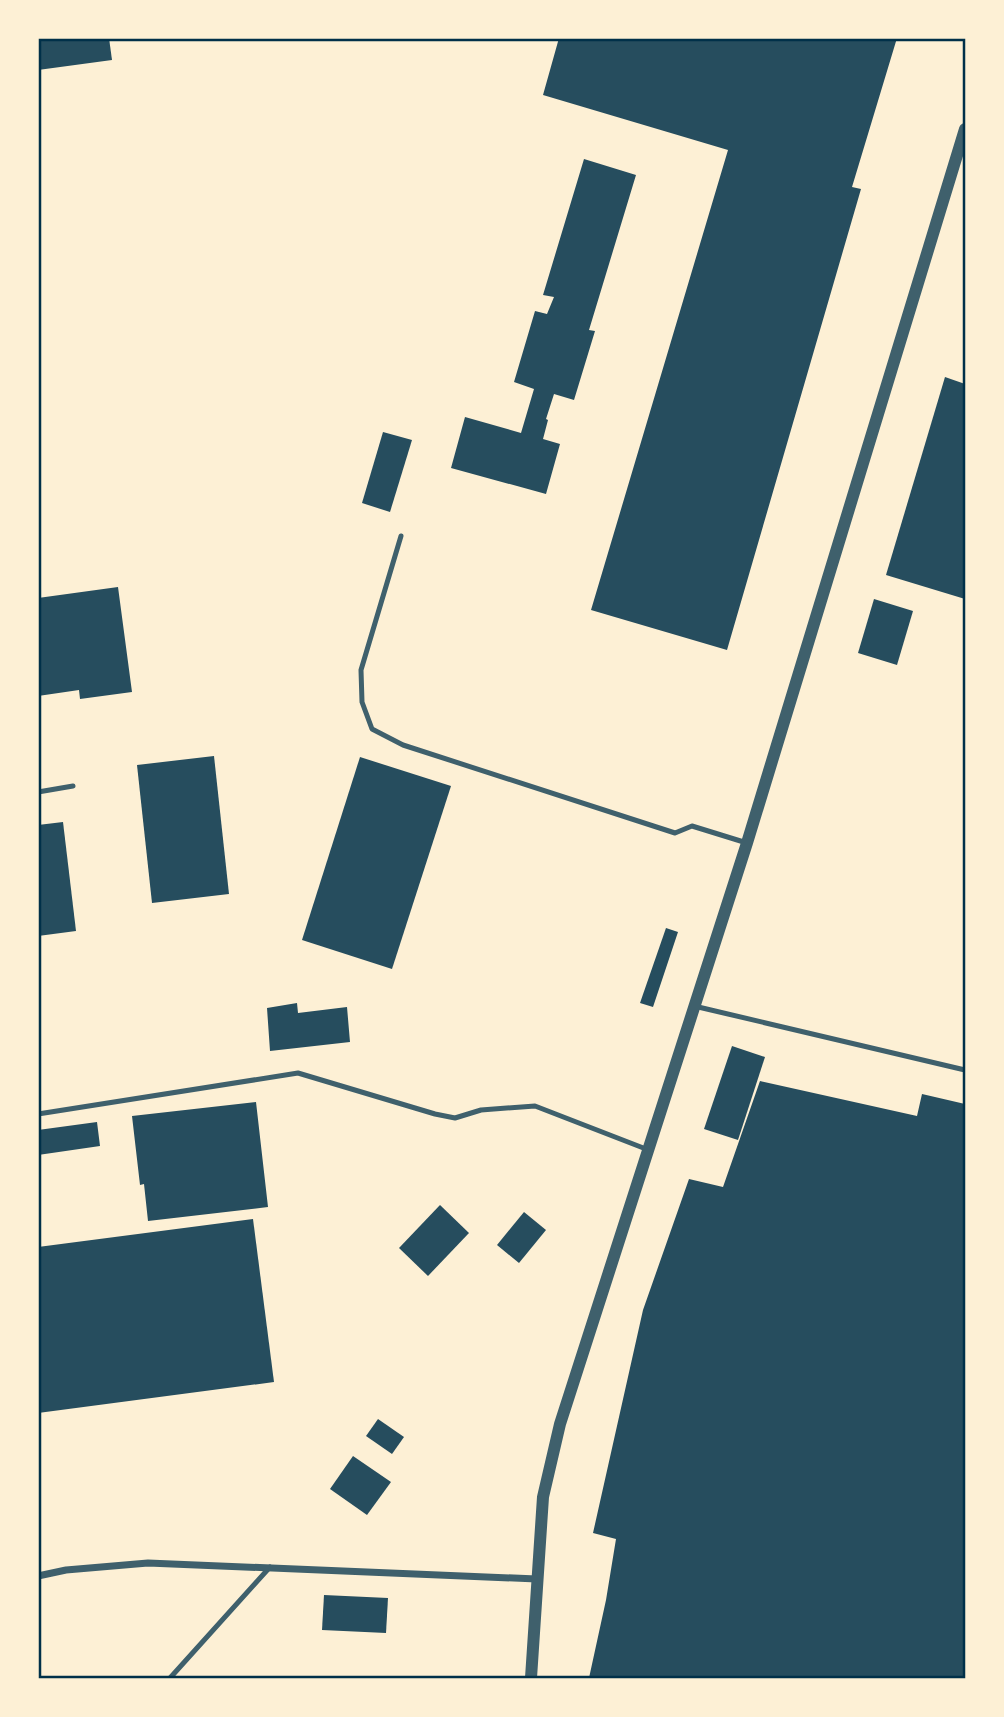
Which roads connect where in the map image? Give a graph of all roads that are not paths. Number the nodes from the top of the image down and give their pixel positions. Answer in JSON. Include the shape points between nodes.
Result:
{"nodes":[{"id":1,"x":965,"y":129,"type":"edge"},
{"id":2,"x":401,"y":536,"type":"dead end"},
{"id":3,"x":73,"y":786,"type":"dead end"},
{"id":4,"x":38,"y":792,"type":"edge"},
{"id":5,"x":747,"y":843,"type":"junction"},
{"id":6,"x":694,"y":1006,"type":"junction"},
{"id":7,"x":965,"y":1070,"type":"edge"},
{"id":8,"x":38,"y":1114,"type":"edge"},
{"id":9,"x":648,"y":1150,"type":"junction"},
{"id":10,"x":270,"y":1567,"type":"junction"},
{"id":11,"x":38,"y":1576,"type":"edge"},
{"id":12,"x":537,"y":1579,"type":"junction"},
{"id":13,"x":170,"y":1678,"type":"edge"},
{"id":14,"x":531,"y":1678,"type":"edge"}],
"edges":[{"from":1,"to":5,"type":"street"},
{"from":2,"to":5,"type":"lane","via":[[361,670],[362,702],[372,729],[403,745],[675,833],[692,826]]},
{"from":3,"to":4,"type":"lane"},
{"from":5,"to":6,"type":"street"},
{"from":6,"to":7,"type":"lane"},
{"from":6,"to":9,"type":"street"},
{"from":8,"to":9,"type":"lane","via":[[298,1073],[455,1118],[481,1110],[535,1106]]},
{"from":9,"to":12,"type":"street","via":[[560,1424],[542,1497]]},
{"from":10,"to":11,"type":"street","via":[[148,1563]]},
{"from":10,"to":12,"type":"street"},
{"from":10,"to":13,"type":"lane"},
{"from":12,"to":14,"type":"street"}]}
